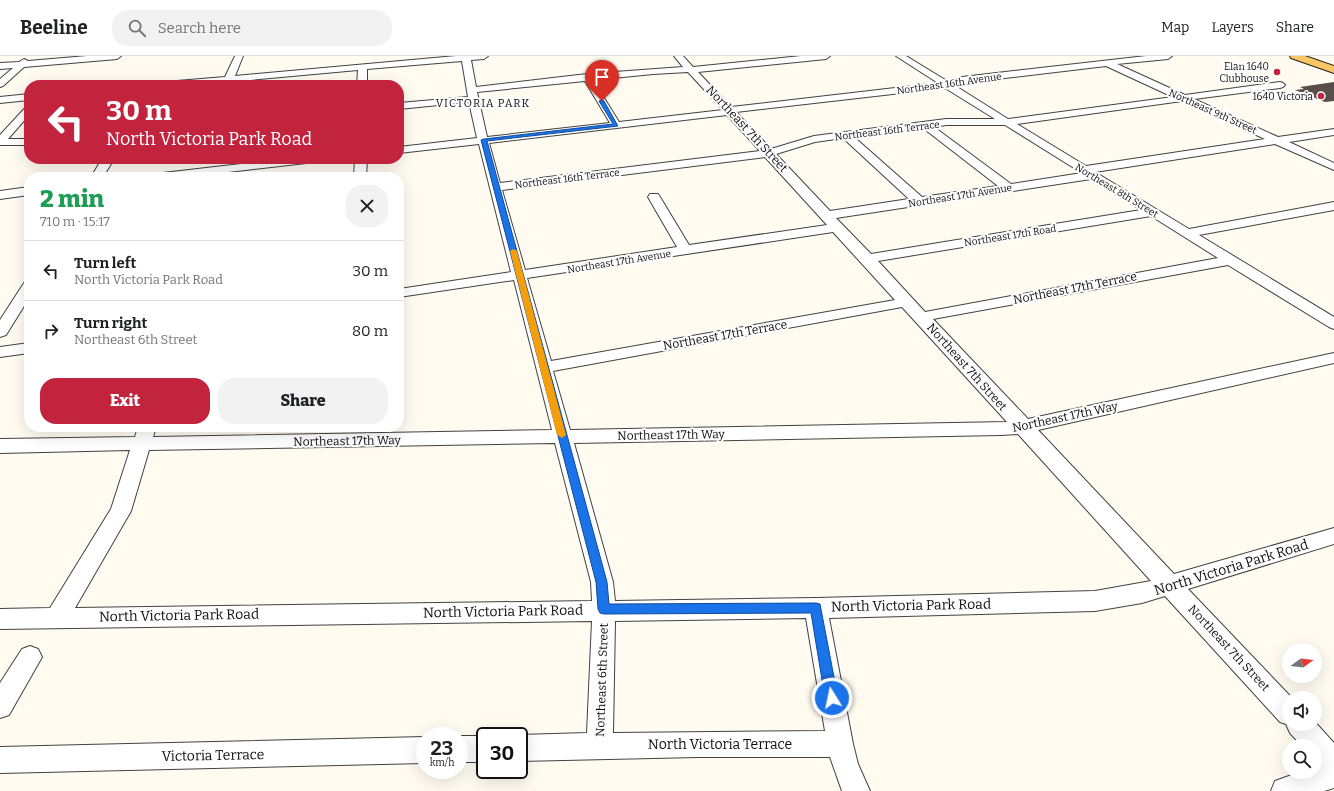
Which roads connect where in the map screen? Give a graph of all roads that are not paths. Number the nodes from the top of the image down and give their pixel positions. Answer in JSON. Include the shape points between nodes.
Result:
{"nodes":[{"id":1,"x":30,"y":56,"type":"edge"},
{"id":2,"x":117,"y":56,"type":"edge"},
{"id":3,"x":239,"y":56,"type":"edge"},
{"id":4,"x":484,"y":56,"type":"edge"},
{"id":5,"x":678,"y":56,"type":"edge"},
{"id":6,"x":826,"y":56,"type":"edge"},
{"id":7,"x":900,"y":56,"type":"edge"},
{"id":8,"x":1091,"y":56,"type":"edge"},
{"id":9,"x":1168,"y":56,"type":"edge"},
{"id":10,"x":1295,"y":56,"type":"edge"},
{"id":11,"x":1312,"y":56,"type":"edge"},
{"id":12,"x":466,"y":57,"type":"edge"},
{"id":13,"x":1106,"y":63,"type":"junction"},
{"id":14,"x":22,"y":64,"type":"junction"},
{"id":15,"x":1334,"y":64,"type":"edge"},
{"id":16,"x":0,"y":66,"type":"edge"},
{"id":17,"x":363,"y":67,"type":"junction"},
{"id":18,"x":691,"y":69,"type":"junction"},
{"id":19,"x":1334,"y":70,"type":"edge"},
{"id":20,"x":588,"y":77,"type":"junction"},
{"id":21,"x":229,"y":79,"type":"junction"},
{"id":22,"x":218,"y":80,"type":"edge"},
{"id":23,"x":244,"y":80,"type":"edge"},
{"id":24,"x":266,"y":80,"type":"edge"},
{"id":25,"x":362,"y":80,"type":"edge"},
{"id":26,"x":0,"y":84,"type":"edge"},
{"id":27,"x":947,"y":85,"type":"junction"},
{"id":28,"x":1280,"y":85,"type":"dead end"},
{"id":29,"x":472,"y":94,"type":"junction"},
{"id":30,"x":24,"y":98,"type":"edge"},
{"id":31,"x":1183,"y":98,"type":"junction"},
{"id":32,"x":0,"y":100,"type":"edge"},
{"id":33,"x":404,"y":105,"type":"edge"},
{"id":34,"x":731,"y":111,"type":"junction"},
{"id":35,"x":24,"y":115,"type":"edge"},
{"id":36,"x":1006,"y":122,"type":"junction"},
{"id":37,"x":616,"y":125,"type":"junction"},
{"id":38,"x":925,"y":125,"type":"junction"},
{"id":39,"x":1334,"y":132,"type":"edge"},
{"id":40,"x":845,"y":135,"type":"junction"},
{"id":41,"x":484,"y":140,"type":"junction"},
{"id":42,"x":1277,"y":140,"type":"junction"},
{"id":43,"x":0,"y":141,"type":"edge"},
{"id":44,"x":24,"y":142,"type":"edge"},
{"id":45,"x":404,"y":149,"type":"edge"},
{"id":46,"x":769,"y":153,"type":"junction"},
{"id":47,"x":268,"y":164,"type":"edge"},
{"id":48,"x":1334,"y":166,"type":"edge"},
{"id":49,"x":230,"y":168,"type":"edge"},
{"id":50,"x":196,"y":172,"type":"edge"},
{"id":51,"x":1089,"y":173,"type":"junction"},
{"id":52,"x":496,"y":187,"type":"junction"},
{"id":53,"x":1009,"y":188,"type":"junction"},
{"id":54,"x":24,"y":192,"type":"edge"},
{"id":55,"x":0,"y":195,"type":"edge"},
{"id":56,"x":654,"y":197,"type":"dead end"},
{"id":57,"x":920,"y":202,"type":"junction"},
{"id":58,"x":1334,"y":206,"type":"edge"},
{"id":59,"x":1153,"y":212,"type":"junction"},
{"id":60,"x":833,"y":221,"type":"junction"},
{"id":61,"x":1187,"y":233,"type":"junction"},
{"id":62,"x":685,"y":250,"type":"junction"},
{"id":63,"x":868,"y":259,"type":"junction"},
{"id":64,"x":1230,"y":260,"type":"junction"},
{"id":65,"x":520,"y":275,"type":"junction"},
{"id":66,"x":404,"y":292,"type":"edge"},
{"id":67,"x":24,"y":294,"type":"edge"},
{"id":68,"x":907,"y":302,"type":"junction"},
{"id":69,"x":1327,"y":315,"type":"edge"},
{"id":70,"x":921,"y":317,"type":"junction"},
{"id":71,"x":1334,"y":324,"type":"edge"},
{"id":72,"x":0,"y":332,"type":"edge"},
{"id":73,"x":24,"y":349,"type":"edge"},
{"id":74,"x":0,"y":352,"type":"edge"},
{"id":75,"x":1334,"y":358,"type":"edge"},
{"id":76,"x":544,"y":367,"type":"junction"},
{"id":77,"x":1022,"y":427,"type":"junction"},
{"id":78,"x":352,"y":434,"type":"edge"},
{"id":79,"x":144,"y":435,"type":"edge"},
{"id":80,"x":562,"y":437,"type":"junction"},
{"id":81,"x":0,"y":446,"type":"edge"},
{"id":82,"x":1334,"y":536,"type":"edge"},
{"id":83,"x":1171,"y":586,"type":"junction"},
{"id":84,"x":816,"y":608,"type":"junction"},
{"id":85,"x":604,"y":609,"type":"junction"},
{"id":86,"x":56,"y":617,"type":"junction"},
{"id":87,"x":0,"y":618,"type":"edge"},
{"id":88,"x":30,"y":657,"type":"dead end"},
{"id":89,"x":1282,"y":705,"type":"edge"},
{"id":90,"x":0,"y":706,"type":"edge"},
{"id":91,"x":1305,"y":731,"type":"edge"},
{"id":92,"x":840,"y":744,"type":"junction"},
{"id":93,"x":600,"y":746,"type":"junction"},
{"id":94,"x":528,"y":748,"type":"edge"},
{"id":95,"x":416,"y":750,"type":"edge"},
{"id":96,"x":0,"y":760,"type":"edge"},
{"id":97,"x":1334,"y":762,"type":"edge"},
{"id":98,"x":1334,"y":774,"type":"edge"},
{"id":99,"x":856,"y":791,"type":"edge"},
{"id":100,"x":1285,"y":791,"type":"edge"}],
"edges":[{"from":1,"to":14,"type":"street"},
{"from":2,"to":14,"type":"street"},
{"from":3,"to":21,"type":"street"},
{"from":4,"to":12,"type":"street"},
{"from":5,"to":18,"type":"street","name":"Northeast 7th Street"},
{"from":6,"to":18,"type":"street"},
{"from":7,"to":27,"type":"street","name":"Northeast 8th Street"},
{"from":8,"to":13,"type":"street","name":"Northeast 9th Street"},
{"from":9,"to":13,"type":"street","name":"Northeast 16th Avenue"},
{"from":10,"to":19,"type":"main road"},
{"from":11,"to":15,"type":"main road"},
{"from":12,"to":17,"type":"street"},
{"from":12,"to":29,"type":"street","name":"Northeast 6th Street"},
{"from":13,"to":27,"type":"street","name":"Northeast 16th Avenue","via":[[962,80]]},
{"from":13,"to":31,"type":"street","name":"Northeast 9th Street"},
{"from":14,"to":16,"type":"street"},
{"from":14,"to":26,"type":"street"},
{"from":17,"to":24,"type":"street"},
{"from":17,"to":25,"type":"street"},
{"from":18,"to":20,"type":"street"},
{"from":18,"to":34,"type":"street","name":"Northeast 7th Street"},
{"from":20,"to":29,"type":"street"},
{"from":20,"to":37,"type":"street"},
{"from":21,"to":22,"type":"street"},
{"from":21,"to":23,"type":"street"},
{"from":27,"to":34,"type":"street","name":"Northeast 16th Avenue"},
{"from":27,"to":36,"type":"street","name":"Northeast 8th Street"},
{"from":28,"to":31,"type":"street","name":"Northeast 16th Terrace"},
{"from":29,"to":33,"type":"street"},
{"from":29,"to":41,"type":"street","name":"Northeast 6th Street"},
{"from":30,"to":32,"type":"street"},
{"from":31,"to":36,"type":"street","name":"Northeast 16th Terrace"},
{"from":31,"to":42,"type":"street","name":"Northeast 9th Street"},
{"from":34,"to":37,"type":"street","name":"Northeast 16th Avenue"},
{"from":34,"to":46,"type":"street","name":"Northeast 7th Street"},
{"from":35,"to":43,"type":"street"},
{"from":36,"to":38,"type":"street","name":"Northeast 16th Terrace"},
{"from":36,"to":51,"type":"street","name":"Northeast 8th Street"},
{"from":37,"to":41,"type":"street","name":"Northeast 16th Avenue"},
{"from":38,"to":40,"type":"street","name":"Northeast 16th Terrace"},
{"from":38,"to":53,"type":"street"},
{"from":39,"to":42,"type":"street","name":"Northeast 17th Avenue"},
{"from":40,"to":46,"type":"street","name":"Northeast 16th Terrace","via":[[814,139]]},
{"from":40,"to":57,"type":"street"},
{"from":41,"to":45,"type":"street","name":"Northeast 16th Avenue"},
{"from":41,"to":52,"type":"street","name":"Northeast 6th Street"},
{"from":42,"to":48,"type":"street","name":"Northeast 9th Street"},
{"from":42,"to":51,"type":"street","name":"Northeast 17th Avenue"},
{"from":43,"to":44,"type":"street"},
{"from":46,"to":52,"type":"street","name":"Northeast 16th Terrace"},
{"from":46,"to":60,"type":"street","name":"Northeast 7th Street"},
{"from":47,"to":49,"type":"street"},
{"from":49,"to":50,"type":"street"},
{"from":51,"to":53,"type":"street","name":"Northeast 17th Avenue"},
{"from":51,"to":59,"type":"street","name":"Northeast 8th Street"},
{"from":52,"to":65,"type":"street","name":"Northeast 6th Street"},
{"from":53,"to":57,"type":"street","name":"Northeast 17th Avenue"},
{"from":54,"to":55,"type":"street"},
{"from":56,"to":62,"type":"street"},
{"from":57,"to":60,"type":"street","name":"Northeast 17th Avenue"},
{"from":58,"to":61,"type":"street"},
{"from":59,"to":61,"type":"street","name":"Northeast 8th Street"},
{"from":59,"to":63,"type":"street","name":"Northeast 17th Road"},
{"from":60,"to":62,"type":"street","name":"Northeast 17th Avenue"},
{"from":60,"to":63,"type":"street","name":"Northeast 7th Street"},
{"from":61,"to":64,"type":"street","name":"Northeast 8th Street"},
{"from":62,"to":65,"type":"street","name":"Northeast 17th Avenue"},
{"from":63,"to":68,"type":"street","name":"Northeast 7th Street"},
{"from":64,"to":69,"type":"street","name":"Northeast 8th Street"},
{"from":64,"to":70,"type":"street","name":"Northeast 17th Terrace"},
{"from":65,"to":66,"type":"street","name":"Northeast 17th Avenue"},
{"from":65,"to":76,"type":"street","name":"Northeast 6th Street"},
{"from":67,"to":72,"type":"street"},
{"from":68,"to":70,"type":"street","name":"Northeast 7th Street"},
{"from":68,"to":76,"type":"street","name":"Northeast 17th Terrace"},
{"from":69,"to":71,"type":"street","name":"Northeast 8th Street"},
{"from":70,"to":77,"type":"street","name":"Northeast 7th Street"},
{"from":73,"to":74,"type":"street"},
{"from":75,"to":77,"type":"street","name":"Northeast 17th Way"},
{"from":76,"to":80,"type":"street","name":"Northeast 6th Street"},
{"from":77,"to":80,"type":"street","name":"Northeast 17th Way"},
{"from":77,"to":83,"type":"street","name":"Northeast 7th Street"},
{"from":78,"to":79,"type":"street","name":"Northeast 17th Way"},
{"from":78,"to":80,"type":"street","name":"Northeast 17th Way"},
{"from":79,"to":81,"type":"street","name":"Northeast 17th Way"},
{"from":79,"to":86,"type":"street","via":[[121,511]]},
{"from":80,"to":85,"type":"street","name":"Northeast 6th Street","via":[[602,582]]},
{"from":82,"to":83,"type":"street","name":"North Victoria Park Road"},
{"from":83,"to":84,"type":"street","name":"North Victoria Park Road","via":[[1095,601]]},
{"from":83,"to":89,"type":"street","name":"Northeast 7th Street"},
{"from":84,"to":85,"type":"street","name":"North Victoria Park Road"},
{"from":84,"to":92,"type":"street"},
{"from":85,"to":86,"type":"street","name":"North Victoria Park Road"},
{"from":85,"to":93,"type":"street","name":"Northeast 6th Street"},
{"from":86,"to":87,"type":"street","name":"North Victoria Park Road"},
{"from":88,"to":90,"type":"street"},
{"from":91,"to":97,"type":"street"},
{"from":92,"to":93,"type":"street","name":"North Victoria Terrace"},
{"from":92,"to":99,"type":"street","via":[[845,765]]},
{"from":93,"to":94,"type":"street"},
{"from":95,"to":96,"type":"street","name":"Victoria Terrace"},
{"from":98,"to":100,"type":"street"}]}
